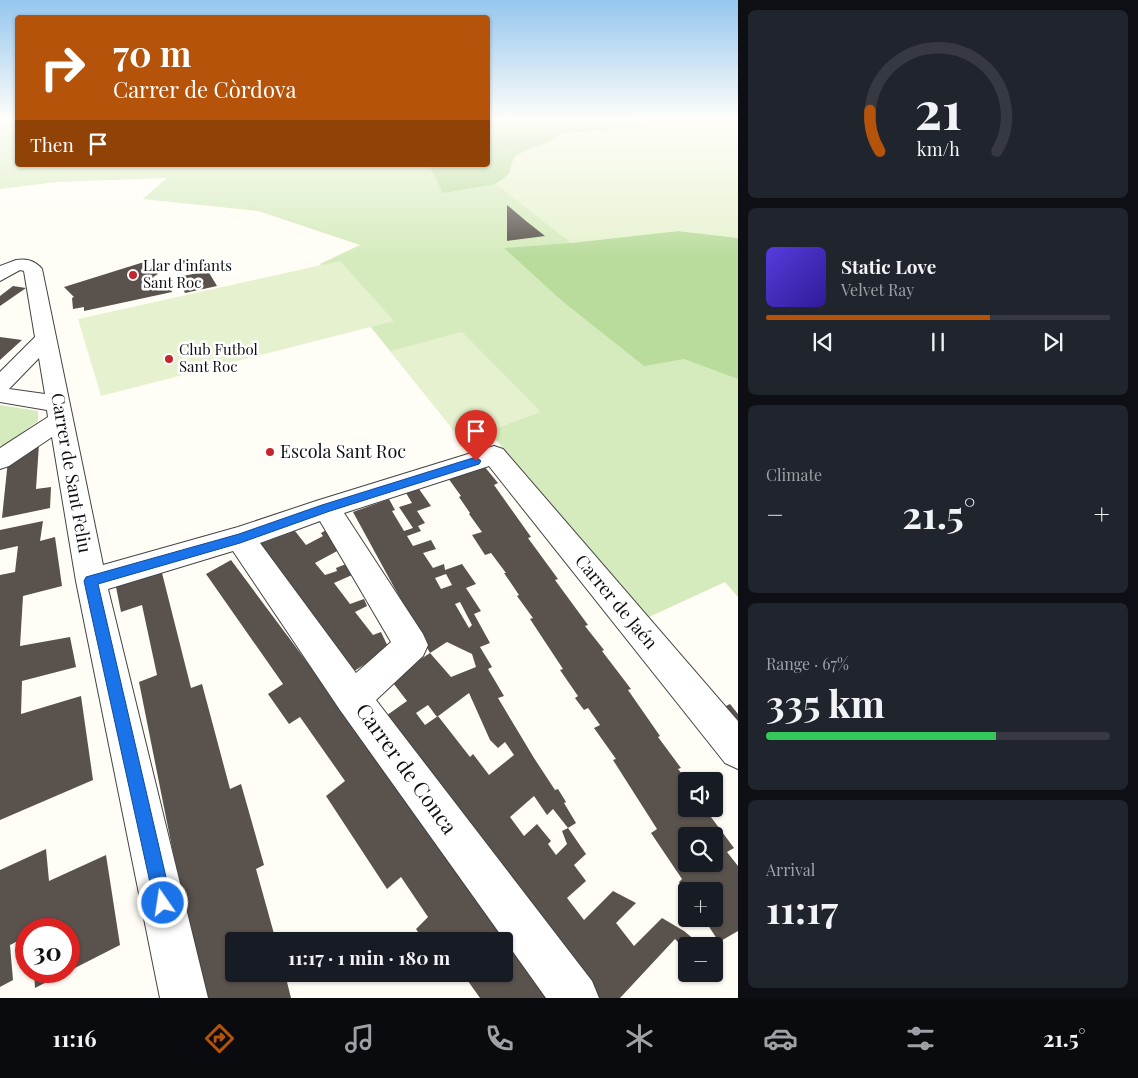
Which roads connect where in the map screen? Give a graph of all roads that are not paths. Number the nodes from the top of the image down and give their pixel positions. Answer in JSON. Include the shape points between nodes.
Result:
{"nodes":[{"id":1,"x":3,"y":273,"type":"edge"},
{"id":2,"x":46,"y":338,"type":"junction"},
{"id":3,"x":0,"y":385,"type":"edge"},
{"id":4,"x":0,"y":395,"type":"edge"},
{"id":5,"x":60,"y":411,"type":"junction"},
{"id":6,"x":0,"y":460,"type":"edge"},
{"id":7,"x":326,"y":508,"type":"junction"},
{"id":8,"x":240,"y":538,"type":"junction"},
{"id":9,"x":91,"y":581,"type":"junction"},
{"id":10,"x":353,"y":698,"type":"junction"},
{"id":11,"x":738,"y":750,"type":"edge"},
{"id":12,"x":184,"y":998,"type":"edge"},
{"id":13,"x":574,"y":998,"type":"edge"}],
"edges":[{"from":1,"to":2,"type":"street","name":"Carrer de Sant Feliu","via":[[21,265],[33,269]]},
{"from":2,"to":3,"type":"street"},
{"from":2,"to":5,"type":"street","name":"Carrer de Sant Feliu"},
{"from":4,"to":5,"type":"street"},
{"from":5,"to":6,"type":"street"},
{"from":5,"to":9,"type":"street","name":"Carrer de Sant Feliu"},
{"from":7,"to":8,"type":"street"},
{"from":7,"to":10,"type":"street","via":[[411,645]]},
{"from":7,"to":11,"type":"street","name":"Carrer de Jaén","via":[[494,455]]},
{"from":8,"to":9,"type":"street"},
{"from":8,"to":10,"type":"street","name":"Carrer de Conca"},
{"from":9,"to":12,"type":"street","name":"Carrer de Sant Feliu"},
{"from":10,"to":13,"type":"street","name":"Carrer de Conca"}]}
